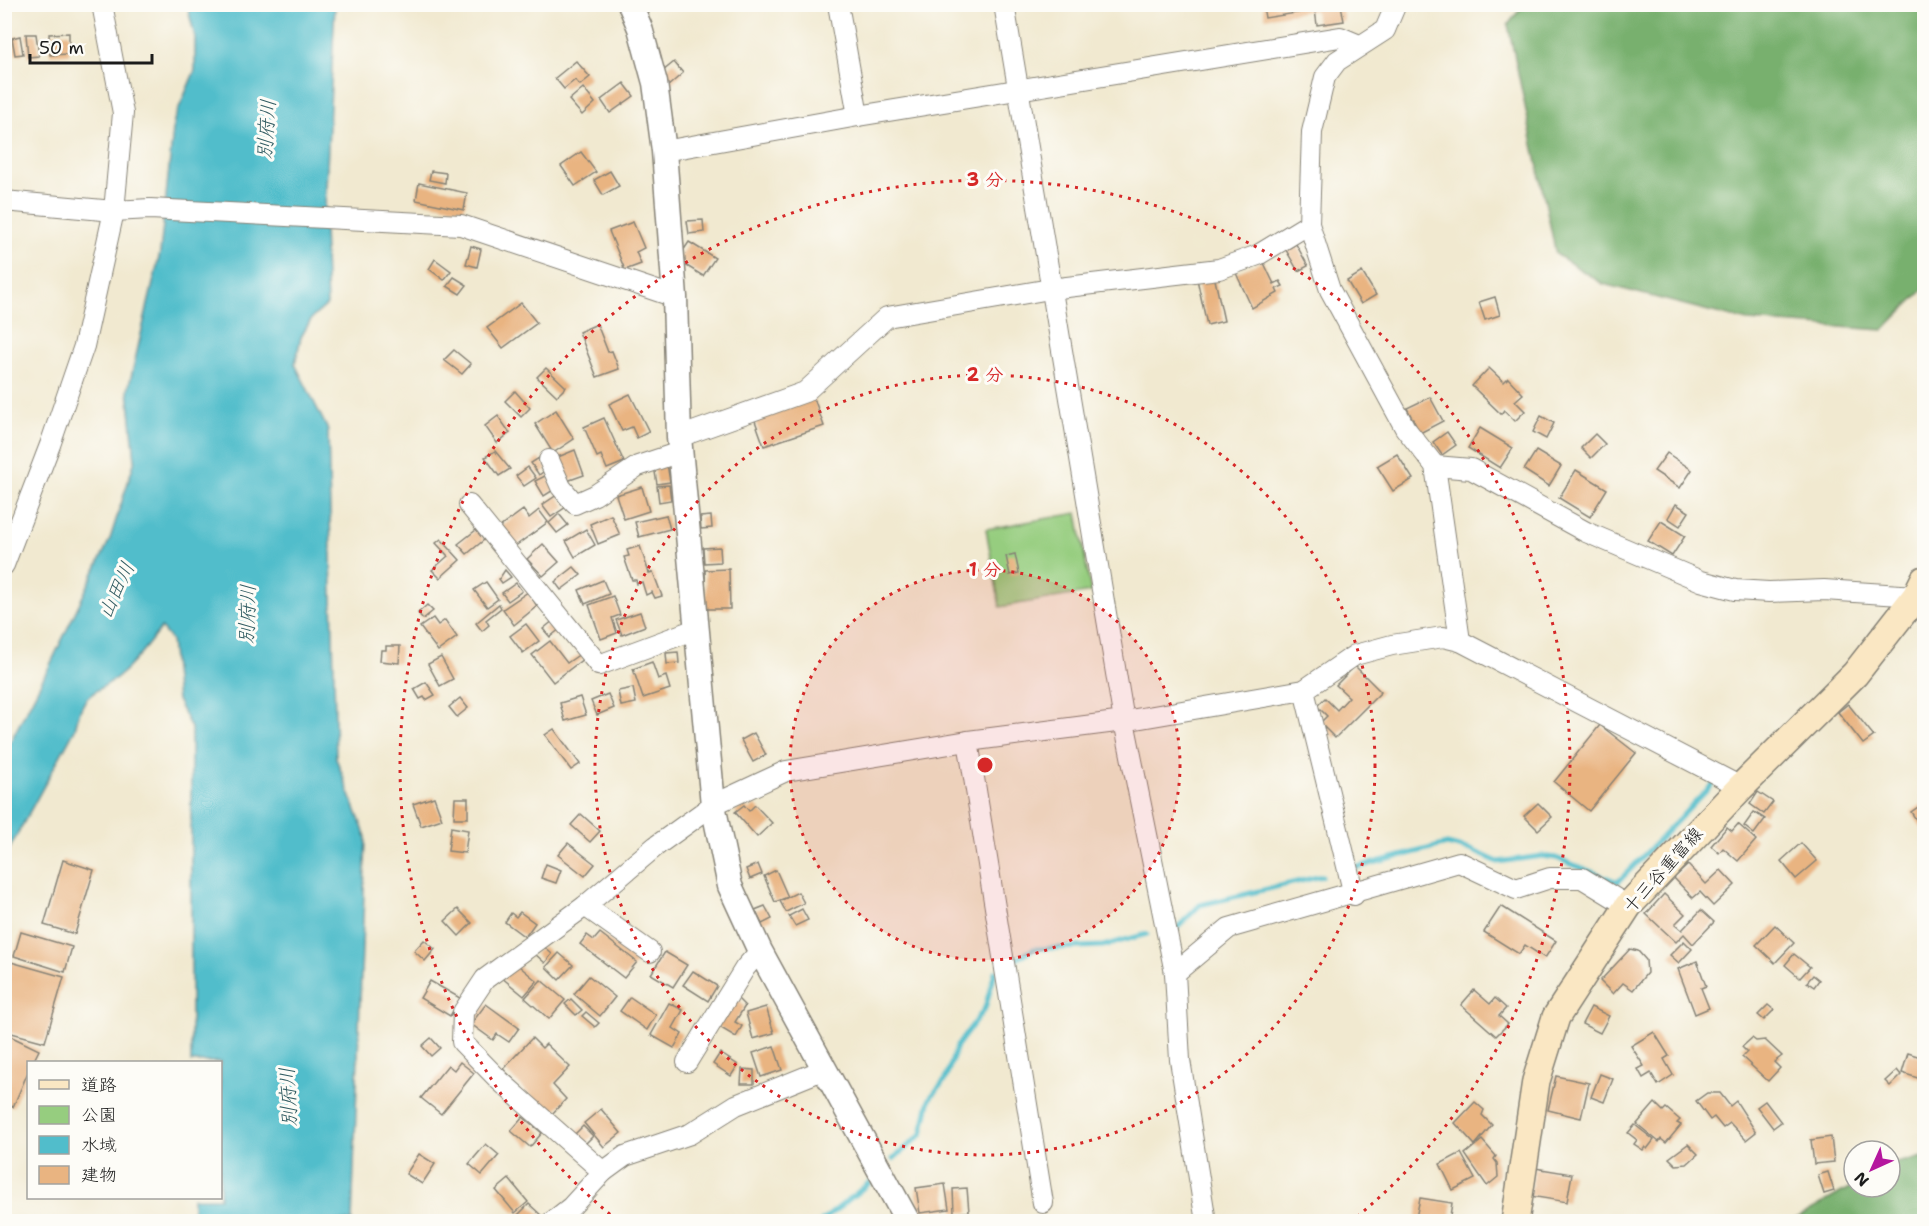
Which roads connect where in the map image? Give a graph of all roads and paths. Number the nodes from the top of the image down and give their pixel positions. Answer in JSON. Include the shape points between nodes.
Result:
{"nodes":[{"id":1,"x":102,"y":4,"type":"edge"},
{"id":2,"x":630,"y":4,"type":"edge"},
{"id":3,"x":838,"y":4,"type":"edge"},
{"id":4,"x":1004,"y":4,"type":"edge"},
{"id":5,"x":1396,"y":4,"type":"edge"},
{"id":6,"x":1359,"y":45,"type":"junction"},
{"id":7,"x":1018,"y":91,"type":"junction"},
{"id":8,"x":858,"y":116,"type":"junction"},
{"id":9,"x":664,"y":151,"type":"junction"},
{"id":10,"x":4,"y":201,"type":"edge"},
{"id":11,"x":114,"y":211,"type":"junction"},
{"id":12,"x":1309,"y":224,"type":"junction"},
{"id":13,"x":1050,"y":289,"type":"junction"},
{"id":14,"x":675,"y":297,"type":"junction"},
{"id":15,"x":679,"y":445,"type":"junction"},
{"id":16,"x":549,"y":460,"type":"dead end"},
{"id":17,"x":1435,"y":466,"type":"junction"},
{"id":18,"x":469,"y":505,"type":"dead end"},
{"id":19,"x":4,"y":565,"type":"edge"},
{"id":20,"x":1920,"y":588,"type":"edge"},
{"id":21,"x":696,"y":629,"type":"junction"},
{"id":22,"x":1460,"y":641,"type":"junction"},
{"id":23,"x":1304,"y":690,"type":"junction"},
{"id":24,"x":1124,"y":721,"type":"junction"},
{"id":25,"x":968,"y":741,"type":"junction"},
{"id":26,"x":1741,"y":787,"type":"junction"},
{"id":27,"x":713,"y":805,"type":"junction"},
{"id":28,"x":1354,"y":895,"type":"junction"},
{"id":29,"x":585,"y":906,"type":"junction"},
{"id":30,"x":1628,"y":906,"type":"junction"},
{"id":31,"x":760,"y":951,"type":"junction"},
{"id":32,"x":650,"y":952,"type":"dead end"},
{"id":33,"x":1175,"y":973,"type":"junction"},
{"id":34,"x":687,"y":1062,"type":"dead end"},
{"id":35,"x":825,"y":1069,"type":"junction"},
{"id":36,"x":603,"y":1172,"type":"junction"},
{"id":37,"x":1042,"y":1203,"type":"dead end"},
{"id":38,"x":552,"y":1221,"type":"edge"},
{"id":39,"x":908,"y":1221,"type":"edge"},
{"id":40,"x":1206,"y":1221,"type":"edge"},
{"id":41,"x":1515,"y":1221,"type":"edge"}],
"edges":[{"from":1,"to":11,"type":"street","via":[[123,113]]},
{"from":2,"to":9,"type":"street","via":[[655,83]]},
{"from":3,"to":8,"type":"street"},
{"from":4,"to":7,"type":"street"},
{"from":5,"to":6,"type":"street","via":[[1385,30]]},
{"from":6,"to":7,"type":"street","via":[[1340,37]]},
{"from":6,"to":12,"type":"street","via":[[1337,61],[1325,77],[1319,96],[1312,132]]},
{"from":7,"to":8,"type":"street"},
{"from":7,"to":13,"type":"street"},
{"from":8,"to":9,"type":"street"},
{"from":9,"to":14,"type":"street"},
{"from":10,"to":11,"type":"street"},
{"from":11,"to":14,"type":"street","via":[[150,209],[461,225]]},
{"from":11,"to":19,"type":"street","via":[[84,346]]},
{"from":12,"to":13,"type":"street","via":[[1258,255],[1219,269]]},
{"from":12,"to":17,"type":"street","via":[[1330,290],[1405,428]]},
{"from":13,"to":15,"type":"street","via":[[887,317],[805,392]]},
{"from":13,"to":24,"type":"street"},
{"from":14,"to":15,"type":"street"},
{"from":15,"to":16,"type":"street","via":[[575,504],[561,487]]},
{"from":15,"to":21,"type":"street"},
{"from":17,"to":20,"type":"street","via":[[1471,469],[1586,532],[1701,581],[1746,591]]},
{"from":17,"to":22,"type":"street"},
{"from":18,"to":21,"type":"street","via":[[599,665]]},
{"from":20,"to":26,"type":"main road","name":"十三谷重富線","via":[[1855,674]]},
{"from":21,"to":27,"type":"street"},
{"from":22,"to":23,"type":"street","via":[[1443,637],[1355,655]]},
{"from":22,"to":26,"type":"street"},
{"from":23,"to":24,"type":"street"},
{"from":23,"to":28,"type":"street"},
{"from":24,"to":25,"type":"street"},
{"from":24,"to":33,"type":"street"},
{"from":25,"to":27,"type":"street","via":[[786,771]]},
{"from":25,"to":37,"type":"street"},
{"from":26,"to":30,"type":"main road","name":"十三谷重富線"},
{"from":27,"to":29,"type":"street","via":[[656,846]]},
{"from":27,"to":31,"type":"street","via":[[730,886]]},
{"from":28,"to":30,"type":"street","via":[[1459,862],[1516,889],[1550,878],[1582,878]]},
{"from":28,"to":33,"type":"street","via":[[1229,928]]},
{"from":29,"to":32,"type":"street"},
{"from":29,"to":36,"type":"street","via":[[485,979],[463,1012],[462,1042]]},
{"from":30,"to":41,"type":"main road","name":"十三谷重富線","via":[[1556,1017],[1536,1081]]},
{"from":31,"to":34,"type":"street","via":[[745,968]]},
{"from":31,"to":35,"type":"street"},
{"from":33,"to":40,"type":"street","via":[[1180,1060]]},
{"from":35,"to":36,"type":"street","via":[[736,1105],[690,1134],[625,1156]]},
{"from":35,"to":39,"type":"street"},
{"from":36,"to":38,"type":"street","via":[[571,1207]]}]}
